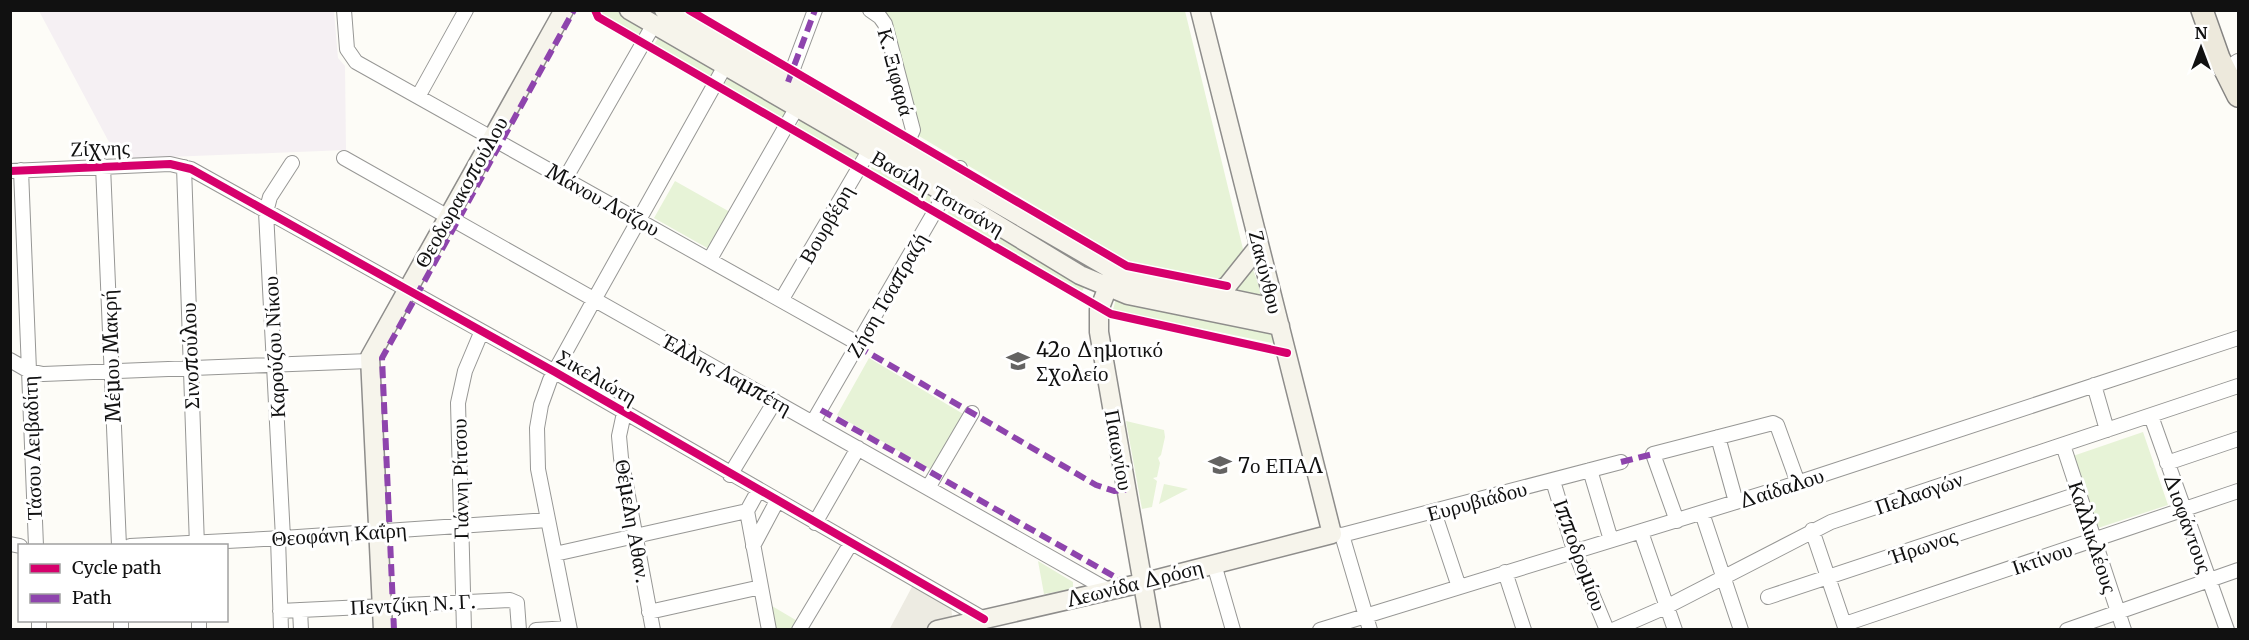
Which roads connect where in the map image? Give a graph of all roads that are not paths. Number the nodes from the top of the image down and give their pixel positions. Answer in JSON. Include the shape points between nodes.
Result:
{"nodes":[{"id":1,"x":344,"y":10,"type":"edge"},
{"id":2,"x":466,"y":10,"type":"edge"},
{"id":3,"x":564,"y":10,"type":"edge"},
{"id":4,"x":629,"y":10,"type":"edge"},
{"id":5,"x":815,"y":10,"type":"edge"},
{"id":6,"x":870,"y":10,"type":"edge"},
{"id":7,"x":1200,"y":10,"type":"edge"},
{"id":8,"x":2202,"y":10,"type":"edge"},
{"id":9,"x":659,"y":17,"type":"edge"},
{"id":10,"x":688,"y":17,"type":"edge"},
{"id":11,"x":2231,"y":65,"type":"edge"},
{"id":12,"x":726,"y":66,"type":"junction"},
{"id":13,"x":788,"y":82,"type":"junction"},
{"id":14,"x":419,"y":95,"type":"junction"},
{"id":15,"x":2238,"y":96,"type":"edge"},
{"id":16,"x":797,"y":108,"type":"junction"},
{"id":17,"x":491,"y":138,"type":"junction"},
{"id":18,"x":909,"y":139,"type":"dead end"},
{"id":19,"x":870,"y":149,"type":"junction"},
{"id":20,"x":344,"y":158,"type":"dead end"},
{"id":21,"x":292,"y":163,"type":"dead end"},
{"id":22,"x":103,"y":166,"type":"junction"},
{"id":23,"x":187,"y":168,"type":"junction"},
{"id":24,"x":16,"y":170,"type":"edge"},
{"id":25,"x":565,"y":179,"type":"junction"},
{"id":26,"x":953,"y":180,"type":"junction"},
{"id":27,"x":266,"y":212,"type":"junction"},
{"id":28,"x":448,"y":217,"type":"junction"},
{"id":29,"x":638,"y":220,"type":"junction"},
{"id":30,"x":1259,"y":246,"type":"junction"},
{"id":31,"x":710,"y":259,"type":"junction"},
{"id":32,"x":1110,"y":280,"type":"junction"},
{"id":33,"x":406,"y":290,"type":"junction"},
{"id":34,"x":1209,"y":295,"type":"junction"},
{"id":35,"x":782,"y":299,"type":"junction"},
{"id":36,"x":594,"y":300,"type":"junction"},
{"id":37,"x":1275,"y":308,"type":"junction"},
{"id":38,"x":1280,"y":326,"type":"junction"},
{"id":39,"x":481,"y":333,"type":"junction"},
{"id":40,"x":2238,"y":338,"type":"edge"},
{"id":41,"x":859,"y":344,"type":"junction"},
{"id":42,"x":10,"y":360,"type":"edge"},
{"id":43,"x":369,"y":360,"type":"junction"},
{"id":44,"x":275,"y":365,"type":"junction"},
{"id":45,"x":191,"y":368,"type":"junction"},
{"id":46,"x":29,"y":371,"type":"junction"},
{"id":47,"x":112,"y":371,"type":"junction"},
{"id":48,"x":555,"y":372,"type":"junction"},
{"id":49,"x":2094,"y":385,"type":"junction"},
{"id":50,"x":2238,"y":386,"type":"edge"},
{"id":51,"x":775,"y":401,"type":"junction"},
{"id":52,"x":624,"y":413,"type":"junction"},
{"id":53,"x":972,"y":413,"type":"dead end"},
{"id":54,"x":2151,"y":416,"type":"junction"},
{"id":55,"x":813,"y":422,"type":"junction"},
{"id":56,"x":2108,"y":430,"type":"junction"},
{"id":57,"x":1718,"y":437,"type":"junction"},
{"id":58,"x":2238,"y":439,"type":"edge"},
{"id":59,"x":2063,"y":445,"type":"junction"},
{"id":60,"x":858,"y":448,"type":"junction"},
{"id":61,"x":1621,"y":462,"type":"dead end"},
{"id":62,"x":2167,"y":463,"type":"junction"},
{"id":63,"x":1590,"y":470,"type":"junction"},
{"id":64,"x":730,"y":475,"type":"junction"},
{"id":65,"x":1553,"y":481,"type":"junction"},
{"id":66,"x":1798,"y":483,"type":"junction"},
{"id":67,"x":928,"y":488,"type":"junction"},
{"id":68,"x":758,"y":491,"type":"junction"},
{"id":69,"x":2238,"y":491,"type":"edge"},
{"id":70,"x":2078,"y":494,"type":"junction"},
{"id":71,"x":777,"y":501,"type":"junction"},
{"id":72,"x":1736,"y":502,"type":"junction"},
{"id":73,"x":2183,"y":510,"type":"junction"},
{"id":74,"x":747,"y":511,"type":"junction"},
{"id":75,"x":1434,"y":512,"type":"junction"},
{"id":76,"x":1702,"y":513,"type":"junction"},
{"id":77,"x":548,"y":520,"type":"junction"},
{"id":78,"x":1677,"y":520,"type":"junction"},
{"id":79,"x":814,"y":523,"type":"junction"},
{"id":80,"x":461,"y":526,"type":"junction"},
{"id":81,"x":1812,"y":530,"type":"junction"},
{"id":82,"x":378,"y":531,"type":"junction"},
{"id":83,"x":1641,"y":532,"type":"junction"},
{"id":84,"x":1337,"y":535,"type":"junction"},
{"id":85,"x":634,"y":536,"type":"junction"},
{"id":86,"x":281,"y":538,"type":"junction"},
{"id":87,"x":1611,"y":540,"type":"junction"},
{"id":88,"x":2093,"y":540,"type":"junction"},
{"id":89,"x":851,"y":543,"type":"junction"},
{"id":90,"x":36,"y":544,"type":"edge"},
{"id":91,"x":119,"y":544,"type":"edge"},
{"id":92,"x":197,"y":544,"type":"edge"},
{"id":93,"x":753,"y":546,"type":"junction"},
{"id":94,"x":1574,"y":550,"type":"junction"},
{"id":95,"x":555,"y":554,"type":"junction"},
{"id":96,"x":1214,"y":564,"type":"junction"},
{"id":97,"x":2238,"y":570,"type":"edge"},
{"id":98,"x":1505,"y":572,"type":"junction"},
{"id":99,"x":1723,"y":578,"type":"junction"},
{"id":100,"x":1829,"y":578,"type":"junction"},
{"id":101,"x":2209,"y":581,"type":"junction"},
{"id":102,"x":1142,"y":584,"type":"junction"},
{"id":103,"x":1459,"y":586,"type":"junction"},
{"id":104,"x":761,"y":587,"type":"junction"},
{"id":105,"x":1110,"y":591,"type":"junction"},
{"id":106,"x":1768,"y":597,"type":"dead end"},
{"id":107,"x":463,"y":601,"type":"junction"},
{"id":108,"x":382,"y":606,"type":"junction"},
{"id":109,"x":1668,"y":606,"type":"junction"},
{"id":110,"x":300,"y":610,"type":"junction"},
{"id":111,"x":280,"y":611,"type":"junction"},
{"id":112,"x":649,"y":612,"type":"junction"},
{"id":113,"x":2118,"y":612,"type":"junction"},
{"id":114,"x":1366,"y":615,"type":"junction"},
{"id":115,"x":993,"y":621,"type":"edge"},
{"id":116,"x":1845,"y":627,"type":"edge"},
{"id":117,"x":570,"y":629,"type":"edge"},
{"id":118,"x":281,"y":630,"type":"edge"},
{"id":119,"x":301,"y":630,"type":"edge"},
{"id":120,"x":383,"y":630,"type":"edge"},
{"id":121,"x":465,"y":630,"type":"edge"},
{"id":122,"x":519,"y":630,"type":"edge"},
{"id":123,"x":536,"y":630,"type":"edge"},
{"id":124,"x":653,"y":630,"type":"edge"},
{"id":125,"x":769,"y":630,"type":"edge"},
{"id":126,"x":799,"y":630,"type":"edge"},
{"id":127,"x":937,"y":630,"type":"edge"},
{"id":128,"x":1151,"y":630,"type":"edge"},
{"id":129,"x":1233,"y":630,"type":"edge"},
{"id":130,"x":1320,"y":630,"type":"edge"},
{"id":131,"x":1370,"y":630,"type":"edge"},
{"id":132,"x":1524,"y":630,"type":"edge"},
{"id":133,"x":1607,"y":630,"type":"edge"},
{"id":134,"x":1613,"y":630,"type":"edge"},
{"id":135,"x":1675,"y":630,"type":"edge"},
{"id":136,"x":1741,"y":630,"type":"edge"},
{"id":137,"x":2067,"y":630,"type":"edge"},
{"id":138,"x":2124,"y":630,"type":"edge"},
{"id":139,"x":2227,"y":630,"type":"edge"}],
"edges":[{"from":1,"to":14,"type":"street","name":"Μάνου Λοΐζου","via":[[349,54],[356,62]]},
{"from":2,"to":14,"type":"street"},
{"from":3,"to":17,"type":"street","name":"Θεοδωρακοπούλου"},
{"from":4,"to":9,"type":"street","name":"Βασίλη Τσιτσάνη"},
{"from":5,"to":13,"type":"street"},
{"from":6,"to":18,"type":"street","name":"Κ. Ξιφαρά","via":[[885,24],[913,130]]},
{"from":7,"to":30,"type":"street","name":"Ζακύνθου"},
{"from":8,"to":11,"type":"main road"},
{"from":9,"to":10,"type":"street","name":"Βασίλη Τσιτσάνη"},
{"from":9,"to":12,"type":"street","name":"Βασίλη Τσιτσάνη"},
{"from":9,"to":25,"type":"street"},
{"from":10,"to":13,"type":"street","name":"Βασίλη Τσιτσάνη"},
{"from":11,"to":15,"type":"main road"},
{"from":12,"to":16,"type":"street","name":"Βασίλη Τσιτσάνη"},
{"from":12,"to":29,"type":"street"},
{"from":13,"to":26,"type":"street","name":"Βασίλη Τσιτσάνη"},
{"from":14,"to":17,"type":"street","name":"Μάνου Λοΐζου"},
{"from":16,"to":19,"type":"street","name":"Βασίλη Τσιτσάνη"},
{"from":16,"to":31,"type":"street"},
{"from":17,"to":25,"type":"street","name":"Μάνου Λοΐζου"},
{"from":17,"to":28,"type":"street","name":"Θεοδωρακοπούλου"},
{"from":19,"to":26,"type":"street","name":"Βασίλη Τσιτσάνη"},
{"from":19,"to":35,"type":"street","name":"Βουρβέρη"},
{"from":20,"to":28,"type":"street","name":"Έλλης Λαμπέτη"},
{"from":21,"to":27,"type":"street","name":"Καρούζου Νίκου","via":[[270,197]]},
{"from":22,"to":23,"type":"street","name":"Ζίχνης","via":[[170,164]]},
{"from":22,"to":24,"type":"street","name":"Ζίχνης"},
{"from":22,"to":47,"type":"street","name":"Μέμου Μακρή"},
{"from":23,"to":27,"type":"street","name":"Σικελιώτη"},
{"from":23,"to":45,"type":"street","name":"Σινοπούλου"},
{"from":24,"to":46,"type":"street","name":"Τάσου Λειβαδίτη"},
{"from":25,"to":29,"type":"street","name":"Μάνου Λοΐζου"},
{"from":26,"to":32,"type":"street","name":"Βασίλη Τσιτσάνη","via":[[1080,275]]},
{"from":26,"to":41,"type":"street","name":"Ζήση Τσαπραζή"},
{"from":27,"to":33,"type":"street","name":"Σικελιώτη"},
{"from":27,"to":44,"type":"street","name":"Καρούζου Νίκου"},
{"from":28,"to":33,"type":"street","name":"Θεοδωρακοπούλου"},
{"from":28,"to":36,"type":"street","name":"Έλλης Λαμπέτη"},
{"from":29,"to":31,"type":"street","name":"Μάνου Λοΐζου"},
{"from":29,"to":36,"type":"street"},
{"from":30,"to":34,"type":"street","via":[[1227,286]]},
{"from":30,"to":37,"type":"street","name":"Ζακύνθου"},
{"from":31,"to":35,"type":"street","name":"Μάνου Λοΐζου"},
{"from":32,"to":34,"type":"street","name":"Βασίλη Τσιτσάνη"},
{"from":32,"to":38,"type":"street","name":"Βασίλη Τσιτσάνη","via":[[1128,295]]},
{"from":32,"to":102,"type":"street","name":"Παιωνίου","via":[[1099,310],[1099,332]]},
{"from":33,"to":39,"type":"street","name":"Σικελιώτη"},
{"from":33,"to":43,"type":"street","name":"Θεοδωρακοπούλου"},
{"from":34,"to":37,"type":"street","name":"Βασίλη Τσιτσάνη"},
{"from":35,"to":41,"type":"street","name":"Μάνου Λοΐζου"},
{"from":36,"to":48,"type":"street"},
{"from":36,"to":51,"type":"street","name":"Έλλης Λαμπέτη"},
{"from":37,"to":38,"type":"street","name":"Ζακύνθου"},
{"from":38,"to":84,"type":"street","name":"Ζακύνθου"},
{"from":39,"to":48,"type":"street","name":"Σικελιώτη"},
{"from":39,"to":80,"type":"street","name":"Γιάννη Ρίτσου","via":[[465,371],[458,403]]},
{"from":40,"to":49,"type":"street","name":"Δαίδαλου"},
{"from":41,"to":55,"type":"street","name":"Ζήση Τσαπραζή"},
{"from":42,"to":46,"type":"street"},
{"from":43,"to":44,"type":"street"},
{"from":43,"to":82,"type":"street"},
{"from":44,"to":45,"type":"street"},
{"from":44,"to":86,"type":"street","name":"Καρούζου Νίκου"},
{"from":45,"to":47,"type":"street"},
{"from":45,"to":92,"type":"street","name":"Σινοπούλου"},
{"from":46,"to":47,"type":"street"},
{"from":46,"to":90,"type":"street","name":"Τάσου Λειβαδίτη"},
{"from":47,"to":91,"type":"street","name":"Μέμου Μακρή"},
{"from":48,"to":52,"type":"street","name":"Σικελιώτη"},
{"from":48,"to":77,"type":"street","via":[[541,405],[536,436]]},
{"from":49,"to":56,"type":"street"},
{"from":49,"to":66,"type":"street","name":"Δαίδαλου"},
{"from":50,"to":54,"type":"street","name":"Πελασγών"},
{"from":51,"to":55,"type":"street","name":"Έλλης Λαμπέτη"},
{"from":51,"to":64,"type":"street"},
{"from":52,"to":64,"type":"street","name":"Σικελιώτη"},
{"from":52,"to":85,"type":"street","name":"Θέμελη Αθαν.","via":[[620,448]]},
{"from":53,"to":67,"type":"street"},
{"from":54,"to":56,"type":"street","name":"Πελασγών"},
{"from":54,"to":62,"type":"street","name":"Διοφάντους"},
{"from":55,"to":60,"type":"street","name":"Έλλης Λαμπέτη"},
{"from":56,"to":59,"type":"street","name":"Πελασγών"},
{"from":57,"to":66,"type":"street","via":[[1769,422],[1777,425]]},
{"from":57,"to":72,"type":"street"},
{"from":57,"to":78,"type":"street","via":[[1653,454]]},
{"from":58,"to":62,"type":"street"},
{"from":59,"to":70,"type":"street","name":"Καλλικλέους"},
{"from":59,"to":81,"type":"street","name":"Πελασγών"},
{"from":60,"to":67,"type":"street","name":"Έλλης Λαμπέτη"},
{"from":60,"to":79,"type":"street"},
{"from":61,"to":63,"type":"street","name":"Ευρυβιάδου"},
{"from":62,"to":73,"type":"street","name":"Διοφάντους"},
{"from":63,"to":65,"type":"street","name":"Ευρυβιάδου"},
{"from":63,"to":87,"type":"street"},
{"from":64,"to":68,"type":"street","name":"Σικελιώτη"},
{"from":65,"to":75,"type":"street","name":"Ευρυβιάδου"},
{"from":65,"to":94,"type":"street","name":"Ιπποδρομίου"},
{"from":66,"to":72,"type":"street","name":"Δαίδαλου"},
{"from":67,"to":105,"type":"street","name":"Έλλης Λαμπέτη"},
{"from":68,"to":71,"type":"street","name":"Σικελιώτη"},
{"from":68,"to":74,"type":"street"},
{"from":69,"to":73,"type":"street","name":"Ικτίνου"},
{"from":70,"to":88,"type":"street","name":"Καλλικλέους"},
{"from":70,"to":100,"type":"street","name":"Ήρωνος"},
{"from":71,"to":79,"type":"street","name":"Σικελιώτη"},
{"from":71,"to":93,"type":"street"},
{"from":72,"to":76,"type":"street","name":"Δαίδαλου"},
{"from":73,"to":88,"type":"street","name":"Ικτίνου"},
{"from":73,"to":101,"type":"street","name":"Διοφάντους"},
{"from":74,"to":85,"type":"street"},
{"from":74,"to":93,"type":"street"},
{"from":75,"to":84,"type":"street","name":"Ευρυβιάδου"},
{"from":75,"to":103,"type":"street"},
{"from":76,"to":78,"type":"street","name":"Δαίδαλου"},
{"from":76,"to":99,"type":"street"},
{"from":77,"to":80,"type":"street","name":"Θεοφάνη Καΐρη"},
{"from":77,"to":95,"type":"street"},
{"from":78,"to":83,"type":"street","name":"Δαίδαλου"},
{"from":79,"to":89,"type":"street","name":"Σικελιώτη"},
{"from":80,"to":82,"type":"street","name":"Θεοφάνη Καΐρη"},
{"from":80,"to":107,"type":"street","name":"Γιάννη Ρίτσου"},
{"from":81,"to":99,"type":"street","name":"Πελασγών"},
{"from":81,"to":100,"type":"street"},
{"from":82,"to":86,"type":"street","name":"Θεοφάνη Καΐρη"},
{"from":82,"to":108,"type":"street"},
{"from":83,"to":87,"type":"street","name":"Δαίδαλου"},
{"from":83,"to":109,"type":"street"},
{"from":84,"to":96,"type":"street","name":"Λεωνίδα Δρόση"},
{"from":84,"to":114,"type":"street","name":"Ζακύνθου"},
{"from":85,"to":95,"type":"street"},
{"from":85,"to":112,"type":"street","name":"Θέμελη Αθαν."},
{"from":86,"to":92,"type":"street","name":"Θεοφάνη Καΐρη"},
{"from":86,"to":111,"type":"street","name":"Καρούζου Νίκου"},
{"from":87,"to":94,"type":"street","name":"Δαίδαλου"},
{"from":88,"to":113,"type":"street","name":"Καλλικλέους"},
{"from":88,"to":116,"type":"street","name":"Ικτίνου"},
{"from":89,"to":115,"type":"street","name":"Σικελιώτη"},
{"from":89,"to":126,"type":"street"},
{"from":93,"to":104,"type":"street"},
{"from":94,"to":98,"type":"street","name":"Δαίδαλου"},
{"from":94,"to":133,"type":"street","name":"Ιπποδρομίου"},
{"from":95,"to":117,"type":"street"},
{"from":96,"to":102,"type":"street","name":"Λεωνίδα Δρόση"},
{"from":96,"to":129,"type":"street"},
{"from":97,"to":101,"type":"street"},
{"from":98,"to":103,"type":"street","name":"Δαίδαλου"},
{"from":98,"to":132,"type":"street"},
{"from":99,"to":109,"type":"street","name":"Πελασγών"},
{"from":99,"to":136,"type":"street"},
{"from":100,"to":106,"type":"street","name":"Ήρωνος"},
{"from":100,"to":116,"type":"street"},
{"from":101,"to":113,"type":"street"},
{"from":101,"to":139,"type":"street","name":"Διοφάντους"},
{"from":102,"to":105,"type":"street","name":"Λεωνίδα Δρόση"},
{"from":102,"to":128,"type":"street","name":"Παιωνίου"},
{"from":103,"to":114,"type":"street","name":"Δαίδαλου"},
{"from":104,"to":112,"type":"street"},
{"from":104,"to":125,"type":"street"},
{"from":105,"to":115,"type":"street","name":"Λεωνίδα Δρόση"},
{"from":107,"to":108,"type":"street","name":"Πεντζίκη Ν. Γ."},
{"from":107,"to":121,"type":"street","name":"Γιάννη Ρίτσου"},
{"from":107,"to":122,"type":"street","name":"Πεντζίκη Ν. Γ.","via":[[514,600]]},
{"from":108,"to":110,"type":"street","name":"Πεντζίκη Ν. Γ."},
{"from":108,"to":120,"type":"street"},
{"from":109,"to":134,"type":"street","name":"Πελασγών"},
{"from":109,"to":135,"type":"street"},
{"from":110,"to":111,"type":"street","name":"Πεντζίκη Ν. Γ."},
{"from":110,"to":119,"type":"street"},
{"from":111,"to":118,"type":"street","name":"Καρούζου Νίκου"},
{"from":112,"to":124,"type":"street","name":"Θέμελη Αθαν."},
{"from":113,"to":137,"type":"street"},
{"from":113,"to":138,"type":"street","name":"Καλλικλέους"},
{"from":114,"to":130,"type":"street","name":"Δαίδαλου"},
{"from":114,"to":131,"type":"street","name":"Ζακύνθου"},
{"from":115,"to":127,"type":"street","name":"Λεωνίδα Δρόση"},
{"from":117,"to":123,"type":"street"}]}
